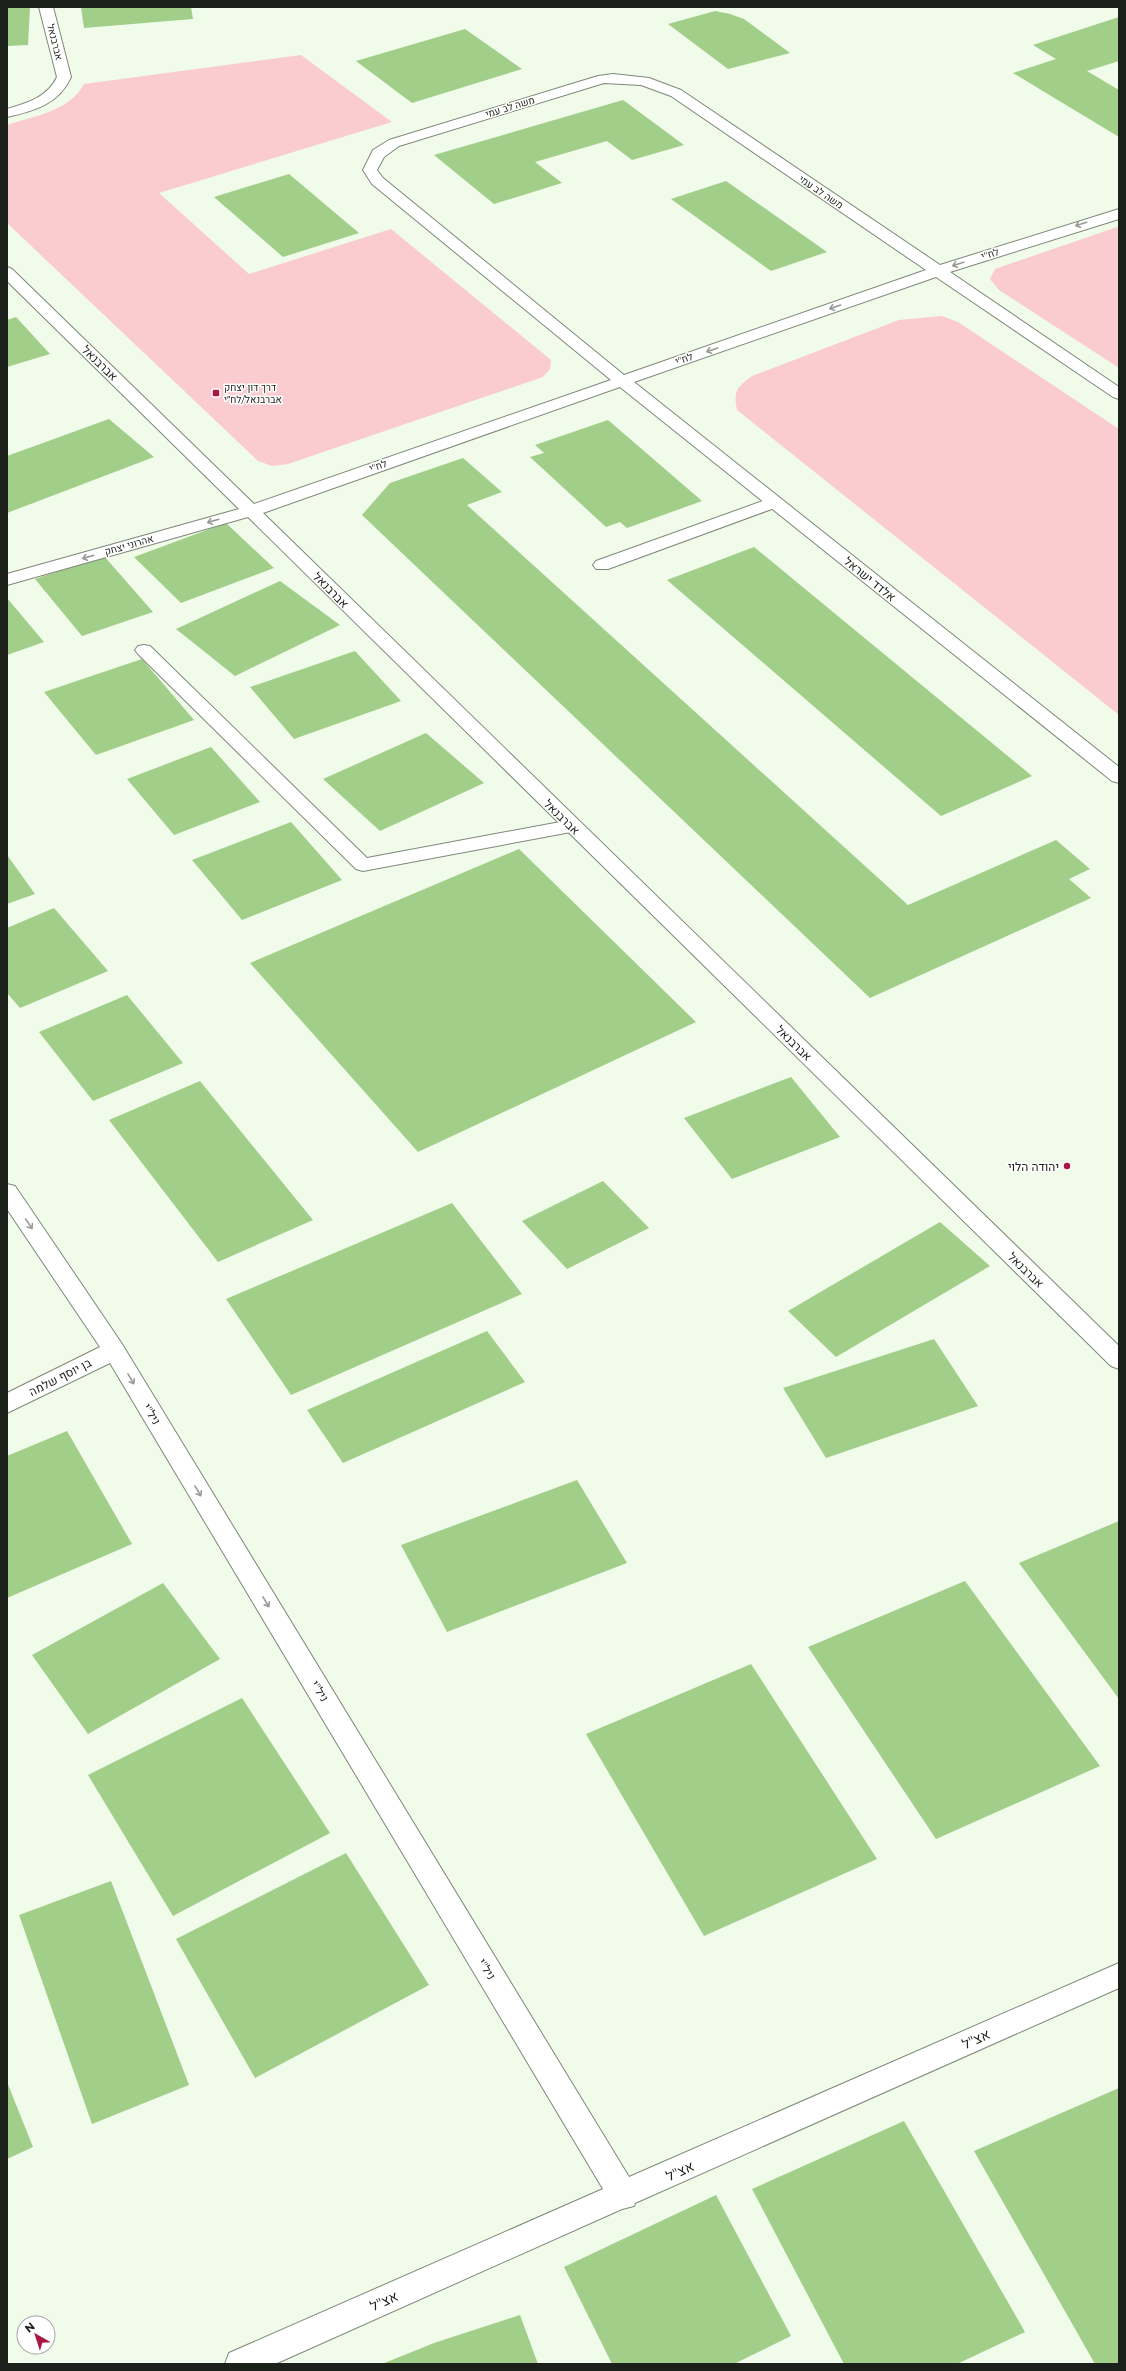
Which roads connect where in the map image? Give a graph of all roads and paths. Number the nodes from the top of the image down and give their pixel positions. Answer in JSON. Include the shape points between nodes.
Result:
{"nodes":[{"id":1,"x":46,"y":7,"type":"edge"},
{"id":2,"x":7,"y":113,"type":"edge"},
{"id":3,"x":1119,"y":214,"type":"edge"},
{"id":4,"x":937,"y":271,"type":"junction"},
{"id":5,"x":7,"y":272,"type":"edge"},
{"id":6,"x":622,"y":381,"type":"junction"},
{"id":7,"x":1119,"y":394,"type":"edge"},
{"id":8,"x":774,"y":502,"type":"junction"},
{"id":9,"x":251,"y":511,"type":"junction"},
{"id":10,"x":602,"y":565,"type":"dead end"},
{"id":11,"x":7,"y":580,"type":"edge"},
{"id":12,"x":144,"y":650,"type":"dead end"},
{"id":13,"x":1119,"y":777,"type":"edge"},
{"id":14,"x":571,"y":826,"type":"junction"},
{"id":15,"x":7,"y":1192,"type":"edge"},
{"id":16,"x":114,"y":1350,"type":"junction"},
{"id":17,"x":1119,"y":1360,"type":"edge"},
{"id":18,"x":7,"y":1404,"type":"edge"},
{"id":19,"x":1119,"y":1975,"type":"edge"},
{"id":20,"x":624,"y":2196,"type":"junction"},
{"id":21,"x":240,"y":2364,"type":"edge"}],
"edges":[{"from":1,"to":2,"type":"street","name":"אברבנאל","via":[[64,77],[61,86],[53,95],[41,101]]},
{"from":3,"to":4,"type":"street","name":"לח\"י","one_way":true},
{"from":4,"to":6,"type":"street","name":"לח\"י","one_way":true},
{"from":4,"to":6,"type":"street","name":"משה לב עמי","via":[[676,93],[640,79],[621,77],[597,80],[394,143],[380,151],[373,159],[370,170],[377,181]]},
{"from":4,"to":7,"type":"street"},
{"from":5,"to":9,"type":"street","name":"אברבנאל"},
{"from":6,"to":8,"type":"street","name":"אלדד ישראל"},
{"from":6,"to":9,"type":"street","name":"לח\"י"},
{"from":8,"to":10,"type":"street"},
{"from":8,"to":13,"type":"street","name":"אלדד ישראל"},
{"from":9,"to":11,"type":"street","name":"אהרוני יצחק","one_way":true},
{"from":9,"to":14,"type":"street","name":"אברבנאל"},
{"from":12,"to":14,"type":"street","via":[[363,865]]},
{"from":14,"to":17,"type":"street","name":"אברבנאל"},
{"from":15,"to":16,"type":"street","name":"ניל\"י","one_way":true},
{"from":16,"to":18,"type":"street","name":"בן יוסף שלמה"},
{"from":16,"to":20,"type":"street","name":"ניל\"י","one_way":true},
{"from":19,"to":20,"type":"street","name":"אצ\"ל"},
{"from":20,"to":21,"type":"street","name":"אצ\"ל"}]}
